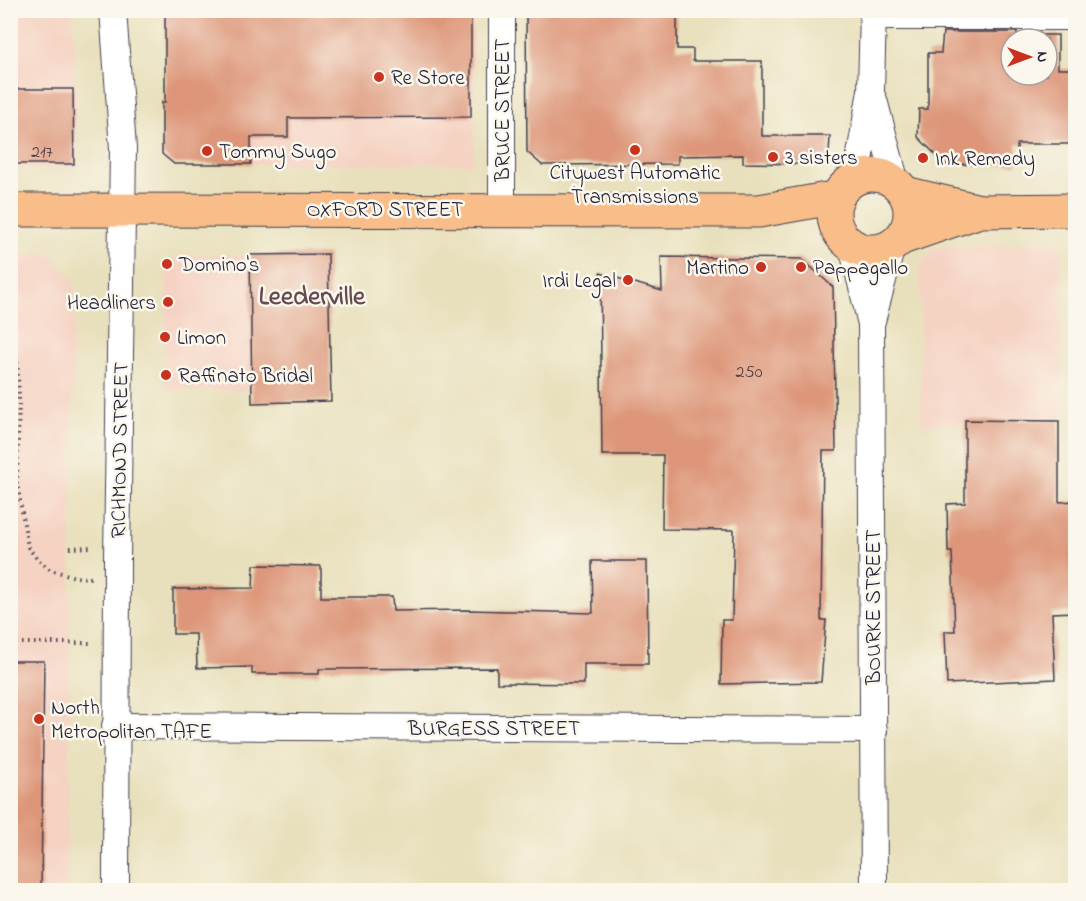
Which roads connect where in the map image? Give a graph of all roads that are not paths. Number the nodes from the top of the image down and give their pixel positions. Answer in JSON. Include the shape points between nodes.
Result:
{"nodes":[{"id":1,"x":113,"y":10,"type":"edge"},
{"id":2,"x":502,"y":10,"type":"edge"},
{"id":3,"x":873,"y":17,"type":"edge"},
{"id":4,"x":1076,"y":23,"type":"edge"},
{"id":5,"x":871,"y":91,"type":"junction"},
{"id":6,"x":847,"y":187,"type":"junction"},
{"id":7,"x":900,"y":188,"type":"junction"},
{"id":8,"x":502,"y":209,"type":"junction"},
{"id":9,"x":10,"y":210,"type":"edge"},
{"id":10,"x":122,"y":210,"type":"junction"},
{"id":11,"x":1076,"y":210,"type":"edge"},
{"id":12,"x":759,"y":211,"type":"junction"},
{"id":13,"x":980,"y":211,"type":"junction"},
{"id":14,"x":847,"y":241,"type":"junction"},
{"id":15,"x":897,"y":242,"type":"junction"},
{"id":16,"x":871,"y":324,"type":"junction"},
{"id":17,"x":116,"y":726,"type":"junction"},
{"id":18,"x":873,"y":730,"type":"junction"},
{"id":19,"x":116,"y":891,"type":"edge"},
{"id":20,"x":873,"y":891,"type":"edge"}],
"edges":[{"from":1,"to":10,"type":"street","name":"RICHMOND STREET","via":[[123,149]]},
{"from":2,"to":8,"type":"street","name":"BRUCE STREET"},
{"from":3,"to":4,"type":"lane"},
{"from":3,"to":5,"type":"street"},
{"from":5,"to":6,"type":"street"},
{"from":5,"to":7,"type":"street"},
{"from":6,"to":7,"type":"main road","via":[[877,175]]},
{"from":6,"to":12,"type":"main road","name":"OXFORD STREET"},
{"from":6,"to":14,"type":"main road","via":[[834,218]]},
{"from":7,"to":13,"type":"main road"},
{"from":7,"to":15,"type":"main road","via":[[911,216],[908,228]]},
{"from":8,"to":10,"type":"main road","name":"OXFORD STREET"},
{"from":8,"to":12,"type":"main road","name":"OXFORD STREET"},
{"from":9,"to":10,"type":"main road","name":"OXFORD STREET"},
{"from":10,"to":17,"type":"street","name":"RICHMOND STREET"},
{"from":11,"to":13,"type":"main road"},
{"from":12,"to":14,"type":"main road","name":"OXFORD STREET"},
{"from":13,"to":15,"type":"main road"},
{"from":14,"to":15,"type":"main road","via":[[872,252]]},
{"from":14,"to":16,"type":"street","name":"BOURKE STREET"},
{"from":15,"to":16,"type":"street","name":"BOURKE STREET"},
{"from":16,"to":18,"type":"street","name":"BOURKE STREET"},
{"from":17,"to":18,"type":"street","name":"BURGESS STREET"},
{"from":17,"to":19,"type":"street","name":"RICHMOND STREET"},
{"from":18,"to":20,"type":"street","name":"BOURKE STREET"}]}
